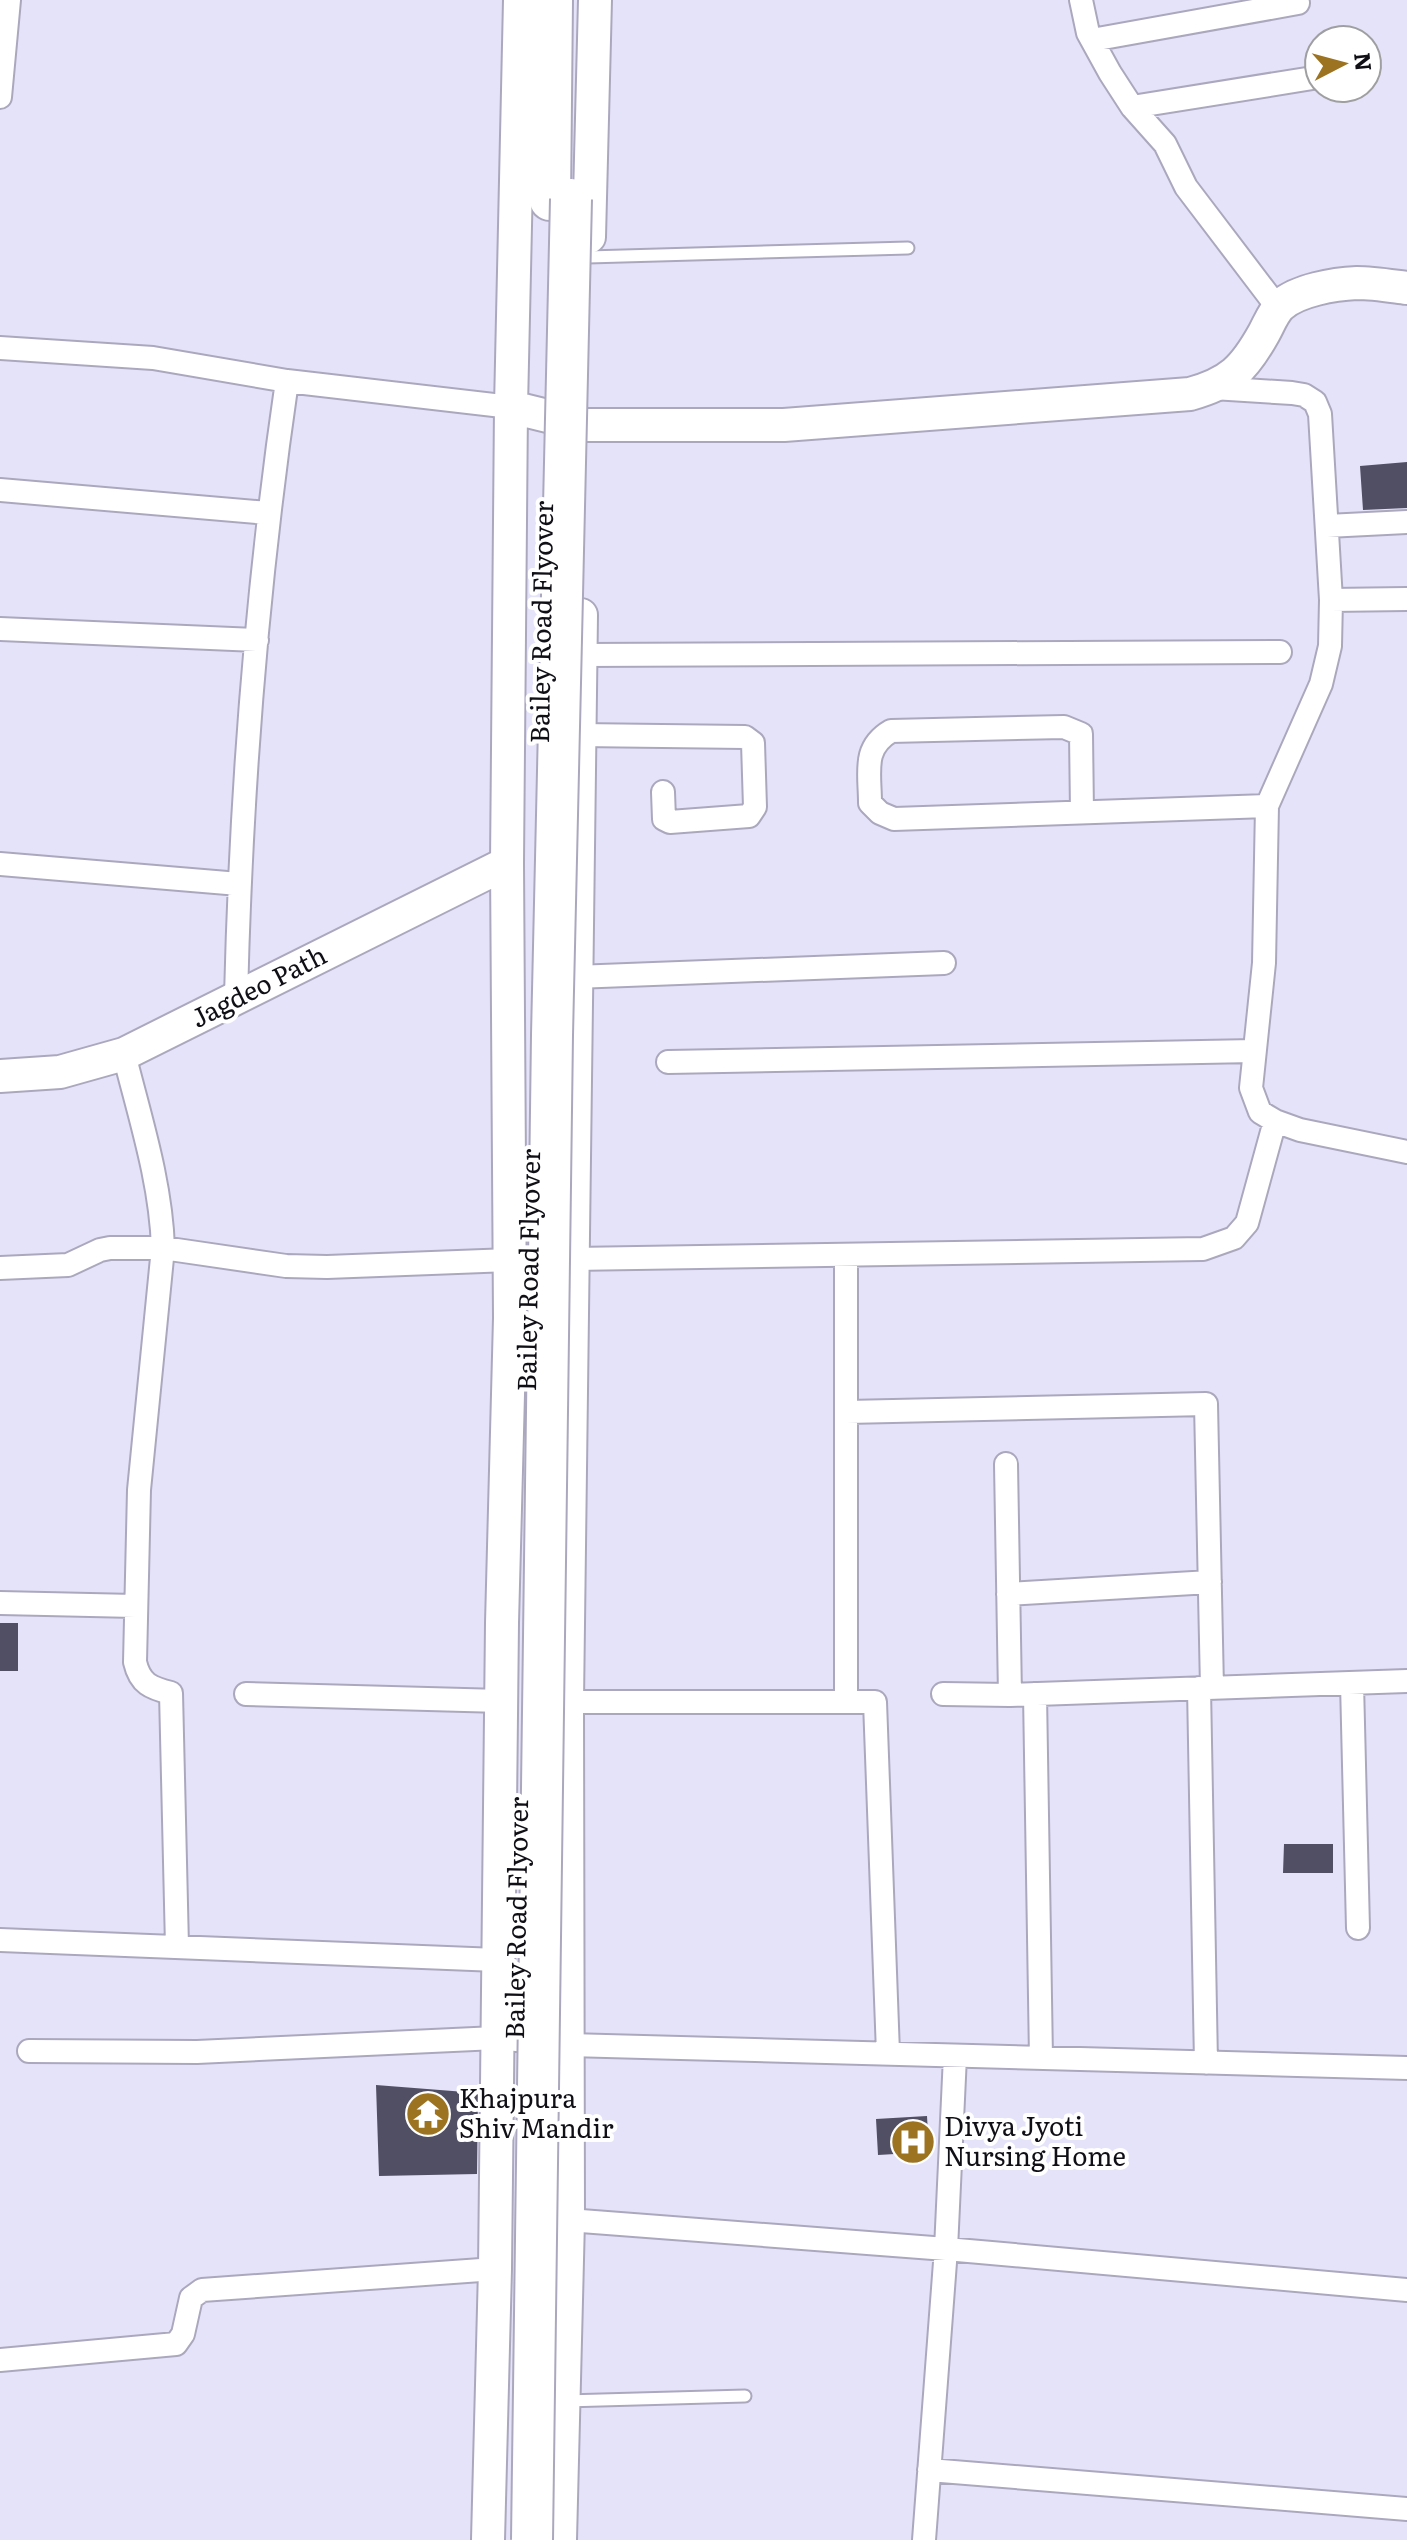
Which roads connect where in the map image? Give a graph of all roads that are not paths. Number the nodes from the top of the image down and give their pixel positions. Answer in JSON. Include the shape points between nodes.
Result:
{"nodes":[{"id":1,"x":9,"y":0,"type":"edge"},
{"id":2,"x":520,"y":0,"type":"edge"},
{"id":3,"x":552,"y":0,"type":"edge"},
{"id":4,"x":571,"y":0,"type":"edge"},
{"id":5,"x":595,"y":0,"type":"edge"},
{"id":6,"x":1081,"y":0,"type":"edge"},
{"id":7,"x":1298,"y":3,"type":"dead end"},
{"id":8,"x":1092,"y":40,"type":"junction"},
{"id":9,"x":1303,"y":80,"type":"edge"},
{"id":10,"x":0,"y":97,"type":"edge"},
{"id":11,"x":1132,"y":107,"type":"junction"},
{"id":12,"x":561,"y":200,"type":"junction"},
{"id":13,"x":908,"y":248,"type":"dead end"},
{"id":14,"x":588,"y":257,"type":"junction"},
{"id":15,"x":1407,"y":288,"type":"edge"},
{"id":16,"x":1278,"y":308,"type":"junction"},
{"id":17,"x":0,"y":348,"type":"edge"},
{"id":18,"x":287,"y":381,"type":"junction"},
{"id":19,"x":1213,"y":388,"type":"junction"},
{"id":20,"x":511,"y":407,"type":"junction"},
{"id":21,"x":584,"y":425,"type":"junction"},
{"id":22,"x":0,"y":490,"type":"edge"},
{"id":23,"x":267,"y":513,"type":"junction"},
{"id":24,"x":1407,"y":522,"type":"edge"},
{"id":25,"x":1327,"y":526,"type":"junction"},
{"id":26,"x":1407,"y":599,"type":"edge"},
{"id":27,"x":1331,"y":600,"type":"junction"},
{"id":28,"x":0,"y":629,"type":"edge"},
{"id":29,"x":257,"y":640,"type":"junction"},
{"id":30,"x":1280,"y":652,"type":"dead end"},
{"id":31,"x":581,"y":655,"type":"junction"},
{"id":32,"x":579,"y":735,"type":"junction"},
{"id":33,"x":508,"y":765,"type":"junction"},
{"id":34,"x":579,"y":768,"type":"junction"},
{"id":35,"x":663,"y":792,"type":"dead end"},
{"id":36,"x":1267,"y":806,"type":"junction"},
{"id":37,"x":1082,"y":812,"type":"junction"},
{"id":38,"x":507,"y":863,"type":"junction"},
{"id":39,"x":0,"y":864,"type":"edge"},
{"id":40,"x":239,"y":884,"type":"junction"},
{"id":41,"x":508,"y":911,"type":"junction"},
{"id":42,"x":576,"y":912,"type":"junction"},
{"id":43,"x":944,"y":963,"type":"dead end"},
{"id":44,"x":575,"y":977,"type":"junction"},
{"id":45,"x":236,"y":997,"type":"junction"},
{"id":46,"x":1254,"y":1051,"type":"junction"},
{"id":47,"x":124,"y":1054,"type":"junction"},
{"id":48,"x":668,"y":1062,"type":"dead end"},
{"id":49,"x":0,"y":1076,"type":"edge"},
{"id":50,"x":1275,"y":1121,"type":"junction"},
{"id":51,"x":1407,"y":1152,"type":"edge"},
{"id":52,"x":163,"y":1248,"type":"junction"},
{"id":53,"x":846,"y":1255,"type":"junction"},
{"id":54,"x":571,"y":1259,"type":"junction"},
{"id":55,"x":510,"y":1260,"type":"junction"},
{"id":56,"x":0,"y":1268,"type":"edge"},
{"id":57,"x":847,"y":1412,"type":"junction"},
{"id":58,"x":1006,"y":1464,"type":"dead end"},
{"id":59,"x":1210,"y":1582,"type":"junction"},
{"id":60,"x":1008,"y":1594,"type":"junction"},
{"id":61,"x":0,"y":1603,"type":"edge"},
{"id":62,"x":135,"y":1606,"type":"junction"},
{"id":63,"x":1407,"y":1681,"type":"edge"},
{"id":64,"x":1352,"y":1683,"type":"junction"},
{"id":65,"x":1206,"y":1688,"type":"junction"},
{"id":66,"x":246,"y":1694,"type":"dead end"},
{"id":67,"x":943,"y":1694,"type":"dead end"},
{"id":68,"x":1035,"y":1694,"type":"junction"},
{"id":69,"x":1010,"y":1695,"type":"junction"},
{"id":70,"x":846,"y":1700,"type":"junction"},
{"id":71,"x":501,"y":1701,"type":"junction"},
{"id":72,"x":567,"y":1702,"type":"junction"},
{"id":73,"x":1358,"y":1928,"type":"dead end"},
{"id":74,"x":0,"y":1940,"type":"edge"},
{"id":75,"x":177,"y":1946,"type":"junction"},
{"id":76,"x":497,"y":1960,"type":"junction"},
{"id":77,"x":496,"y":2038,"type":"junction"},
{"id":78,"x":569,"y":2045,"type":"junction"},
{"id":79,"x":29,"y":2051,"type":"dead end"},
{"id":80,"x":888,"y":2053,"type":"junction"},
{"id":81,"x":955,"y":2056,"type":"junction"},
{"id":82,"x":1041,"y":2058,"type":"junction"},
{"id":83,"x":1206,"y":2063,"type":"junction"},
{"id":84,"x":1407,"y":2068,"type":"edge"},
{"id":85,"x":568,"y":2220,"type":"junction"},
{"id":86,"x":946,"y":2249,"type":"junction"},
{"id":87,"x":495,"y":2269,"type":"junction"},
{"id":88,"x":1407,"y":2290,"type":"edge"},
{"id":89,"x":0,"y":2360,"type":"edge"},
{"id":90,"x":745,"y":2396,"type":"dead end"},
{"id":91,"x":564,"y":2401,"type":"junction"},
{"id":92,"x":507,"y":2403,"type":"junction"},
{"id":93,"x":929,"y":2470,"type":"junction"},
{"id":94,"x":1407,"y":2509,"type":"edge"},
{"id":95,"x":488,"y":2540,"type":"edge"},
{"id":96,"x":505,"y":2540,"type":"edge"},
{"id":97,"x":532,"y":2540,"type":"edge"},
{"id":98,"x":560,"y":2540,"type":"edge"},
{"id":99,"x":924,"y":2540,"type":"edge"}],
"edges":[{"from":1,"to":10,"type":"street"},
{"from":2,"to":20,"type":"main road"},
{"from":3,"to":12,"type":"highway","name":"Bailey Road Flyover"},
{"from":4,"to":12,"type":"highway","name":"Bailey Road Flyover"},
{"from":5,"to":14,"type":"main road"},
{"from":6,"to":8,"type":"street"},
{"from":7,"to":8,"type":"street"},
{"from":8,"to":11,"type":"street"},
{"from":9,"to":11,"type":"street"},
{"from":11,"to":16,"type":"street","via":[[1165,144],[1186,187]]},
{"from":12,"to":96,"type":"highway","name":"Bailey Road Flyover"},
{"from":12,"to":97,"type":"highway","name":"Bailey Road Flyover","bridge":true},
{"from":13,"to":14,"type":"lane"},
{"from":14,"to":21,"type":"main road"},
{"from":15,"to":16,"type":"main road","via":[[1357,283],[1304,294]]},
{"from":16,"to":19,"type":"main road","via":[[1241,369]]},
{"from":17,"to":18,"type":"street","via":[[153,358]]},
{"from":18,"to":20,"type":"street"},
{"from":18,"to":23,"type":"street"},
{"from":19,"to":21,"type":"main road","via":[[1190,394],[784,425]]},
{"from":19,"to":25,"type":"street","via":[[1283,391],[1315,402]]},
{"from":20,"to":21,"type":"main road"},
{"from":20,"to":33,"type":"main road"},
{"from":21,"to":31,"type":"main road"},
{"from":22,"to":23,"type":"street"},
{"from":23,"to":29,"type":"street"},
{"from":24,"to":25,"type":"street"},
{"from":25,"to":27,"type":"street"},
{"from":26,"to":27,"type":"street"},
{"from":27,"to":36,"type":"street","via":[[1330,646],[1321,684]]},
{"from":28,"to":29,"type":"street"},
{"from":29,"to":40,"type":"street"},
{"from":30,"to":31,"type":"street"},
{"from":31,"to":32,"type":"main road"},
{"from":32,"to":34,"type":"main road"},
{"from":32,"to":35,"type":"street","via":[[745,737],[753,743],[755,807],[749,816],[670,822],[664,819]]},
{"from":33,"to":34,"type":"main road"},
{"from":33,"to":38,"type":"main road"},
{"from":34,"to":42,"type":"main road"},
{"from":36,"to":37,"type":"street"},
{"from":36,"to":46,"type":"street","via":[[1264,963]]},
{"from":37,"to":37,"type":"street","via":[[894,819],[870,803],[870,753],[876,740],[891,731],[1064,727],[1081,734]]},
{"from":38,"to":41,"type":"main road"},
{"from":38,"to":45,"type":"main road","name":"Jagdeo Path"},
{"from":39,"to":40,"type":"street"},
{"from":40,"to":45,"type":"street"},
{"from":41,"to":42,"type":"main road"},
{"from":41,"to":55,"type":"main road"},
{"from":42,"to":44,"type":"main road"},
{"from":43,"to":44,"type":"street"},
{"from":44,"to":54,"type":"main road"},
{"from":45,"to":47,"type":"main road","name":"Jagdeo Path"},
{"from":46,"to":48,"type":"street"},
{"from":46,"to":50,"type":"street","via":[[1254,1100],[1260,1112]]},
{"from":47,"to":49,"type":"main road","name":"Jagdeo Path","via":[[60,1072]]},
{"from":47,"to":52,"type":"street","via":[[154,1174]]},
{"from":50,"to":51,"type":"street"},
{"from":50,"to":53,"type":"street","via":[[1247,1223],[1234,1238],[1203,1249]]},
{"from":52,"to":55,"type":"street","via":[[286,1266]]},
{"from":52,"to":56,"type":"street","via":[[105,1249],[68,1265]]},
{"from":52,"to":62,"type":"street","via":[[139,1490]]},
{"from":53,"to":54,"type":"street"},
{"from":53,"to":57,"type":"street"},
{"from":54,"to":55,"type":"street"},
{"from":54,"to":72,"type":"main road"},
{"from":55,"to":71,"type":"main road"},
{"from":57,"to":59,"type":"street","via":[[1206,1404]]},
{"from":57,"to":70,"type":"street"},
{"from":58,"to":60,"type":"street"},
{"from":59,"to":60,"type":"street"},
{"from":59,"to":65,"type":"street"},
{"from":60,"to":69,"type":"street"},
{"from":61,"to":62,"type":"street"},
{"from":62,"to":75,"type":"street","via":[[137,1673],[144,1684],[171,1693]]},
{"from":63,"to":64,"type":"street"},
{"from":64,"to":65,"type":"street"},
{"from":64,"to":73,"type":"street"},
{"from":65,"to":68,"type":"street"},
{"from":65,"to":83,"type":"street"},
{"from":66,"to":71,"type":"street"},
{"from":67,"to":69,"type":"street"},
{"from":68,"to":69,"type":"street"},
{"from":68,"to":82,"type":"street"},
{"from":70,"to":72,"type":"street"},
{"from":70,"to":80,"type":"street","via":[[871,1700],[877,1707]]},
{"from":71,"to":76,"type":"main road"},
{"from":72,"to":78,"type":"main road"},
{"from":74,"to":75,"type":"street"},
{"from":75,"to":76,"type":"street"},
{"from":76,"to":77,"type":"main road"},
{"from":77,"to":78,"type":"street"},
{"from":77,"to":79,"type":"street","via":[[197,2052]]},
{"from":77,"to":87,"type":"main road"},
{"from":78,"to":80,"type":"street"},
{"from":78,"to":85,"type":"main road"},
{"from":80,"to":81,"type":"street"},
{"from":81,"to":82,"type":"street"},
{"from":81,"to":86,"type":"street"},
{"from":82,"to":83,"type":"street"},
{"from":83,"to":84,"type":"street"},
{"from":85,"to":86,"type":"street"},
{"from":85,"to":91,"type":"main road"},
{"from":86,"to":88,"type":"street"},
{"from":86,"to":93,"type":"street"},
{"from":87,"to":89,"type":"street","via":[[202,2290],[191,2298],[176,2344]]},
{"from":87,"to":92,"type":"main road"},
{"from":90,"to":91,"type":"lane"},
{"from":91,"to":92,"type":"lane"},
{"from":91,"to":98,"type":"main road"},
{"from":92,"to":95,"type":"main road"},
{"from":93,"to":94,"type":"street"},
{"from":93,"to":99,"type":"street"}]}
